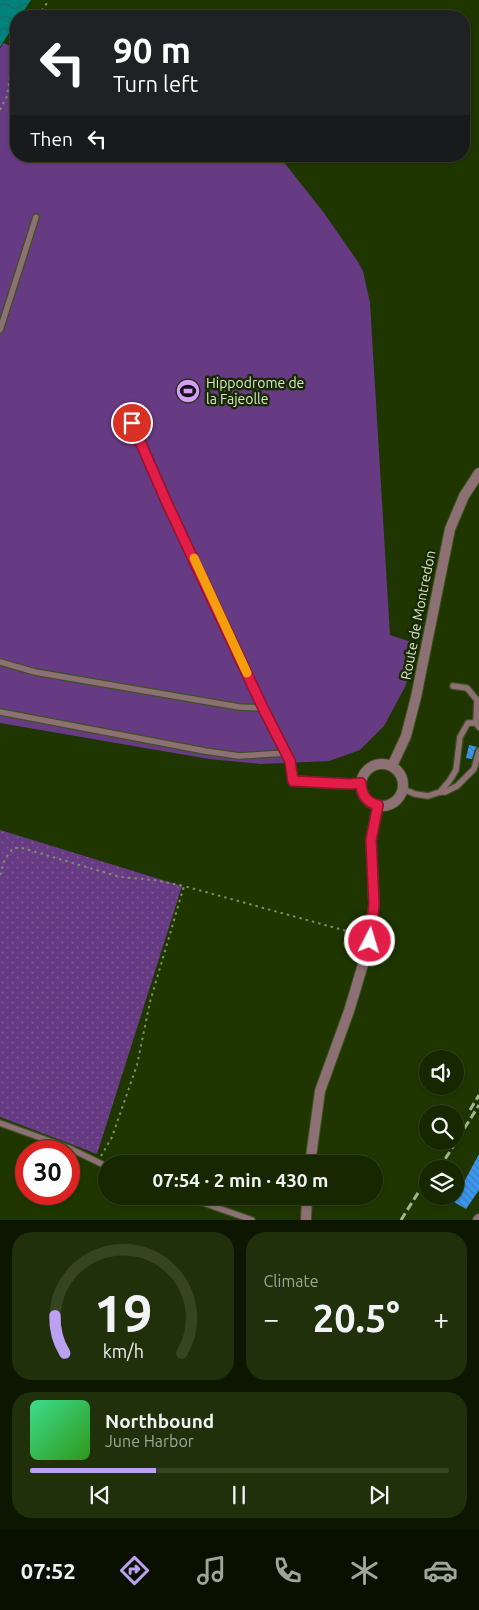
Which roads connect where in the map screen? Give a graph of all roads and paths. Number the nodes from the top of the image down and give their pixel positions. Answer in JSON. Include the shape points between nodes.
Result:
{"nodes":[{"id":1,"x":10,"y":81,"type":"edge"},
{"id":2,"x":0,"y":110,"type":"edge"},
{"id":3,"x":36,"y":216,"type":"dead end"},
{"id":4,"x":0,"y":330,"type":"edge"},
{"id":5,"x":132,"y":423,"type":"dead end"},
{"id":6,"x":479,"y":473,"type":"edge"},
{"id":7,"x":0,"y":662,"type":"edge"},
{"id":8,"x":453,"y":686,"type":"dead end"},
{"id":9,"x":263,"y":708,"type":"junction"},
{"id":10,"x":0,"y":712,"type":"edge"},
{"id":11,"x":477,"y":725,"type":"edge"},
{"id":12,"x":479,"y":751,"type":"edge"},
{"id":13,"x":286,"y":753,"type":"junction"},
{"id":14,"x":392,"y":766,"type":"junction"},
{"id":15,"x":293,"y":781,"type":"joint"},
{"id":16,"x":361,"y":783,"type":"junction"},
{"id":17,"x":403,"y":789,"type":"junction"},
{"id":18,"x":440,"y":792,"type":"junction"},
{"id":19,"x":378,"y":805,"type":"junction"},
{"id":20,"x":0,"y":875,"type":"edge"},
{"id":21,"x":184,"y":886,"type":"junction"},
{"id":22,"x":371,"y":938,"type":"junction"},
{"id":23,"x":0,"y":1122,"type":"edge"},
{"id":24,"x":102,"y":1155,"type":"edge"},
{"id":25,"x":311,"y":1155,"type":"edge"},
{"id":26,"x":98,"y":1163,"type":"edge"},
{"id":27,"x":210,"y":1205,"type":"edge"},
{"id":28,"x":307,"y":1205,"type":"edge"},
{"id":29,"x":252,"y":1220,"type":"edge"},
{"id":30,"x":306,"y":1220,"type":"edge"}],
"edges":[{"from":1,"to":2,"type":"path","via":[[8,96]]},
{"from":3,"to":4,"type":"lane"},
{"from":5,"to":9,"type":"lane"},
{"from":6,"to":14,"type":"street","name":"Route de Montredon","via":[[464,496],[450,529],[416,697],[406,736]]},
{"from":7,"to":9,"type":"lane","via":[[35,672],[239,707]]},
{"from":8,"to":11,"type":"lane","via":[[467,688],[477,700]]},
{"from":9,"to":13,"type":"lane"},
{"from":10,"to":13,"type":"lane","via":[[205,752],[238,756]]},
{"from":11,"to":18,"type":"lane","via":[[468,723],[460,736],[456,770]]},
{"from":12,"to":18,"type":"lane","via":[[474,769],[457,786]]},
{"from":13,"to":15,"type":"lane"},
{"from":14,"to":16,"type":"street","via":[[371,766]]},
{"from":14,"to":17,"type":"street","via":[[403,780]]},
{"from":15,"to":16,"type":"street"},
{"from":16,"to":19,"type":"street","via":[[365,797]]},
{"from":17,"to":18,"type":"lane","via":[[428,796]]},
{"from":17,"to":19,"type":"street","via":[[392,804]]},
{"from":19,"to":22,"type":"street","via":[[371,840],[374,904]]},
{"from":20,"to":21,"type":"path","via":[[13,848],[22,848],[120,877]]},
{"from":21,"to":22,"type":"path"},
{"from":21,"to":24,"type":"path","via":[[150,1002],[137,1065],[112,1137]]},
{"from":22,"to":25,"type":"street","via":[[320,1091]]},
{"from":23,"to":26,"type":"lane","via":[[69,1148]]},
{"from":27,"to":29,"type":"lane"},
{"from":28,"to":30,"type":"street"}]}
